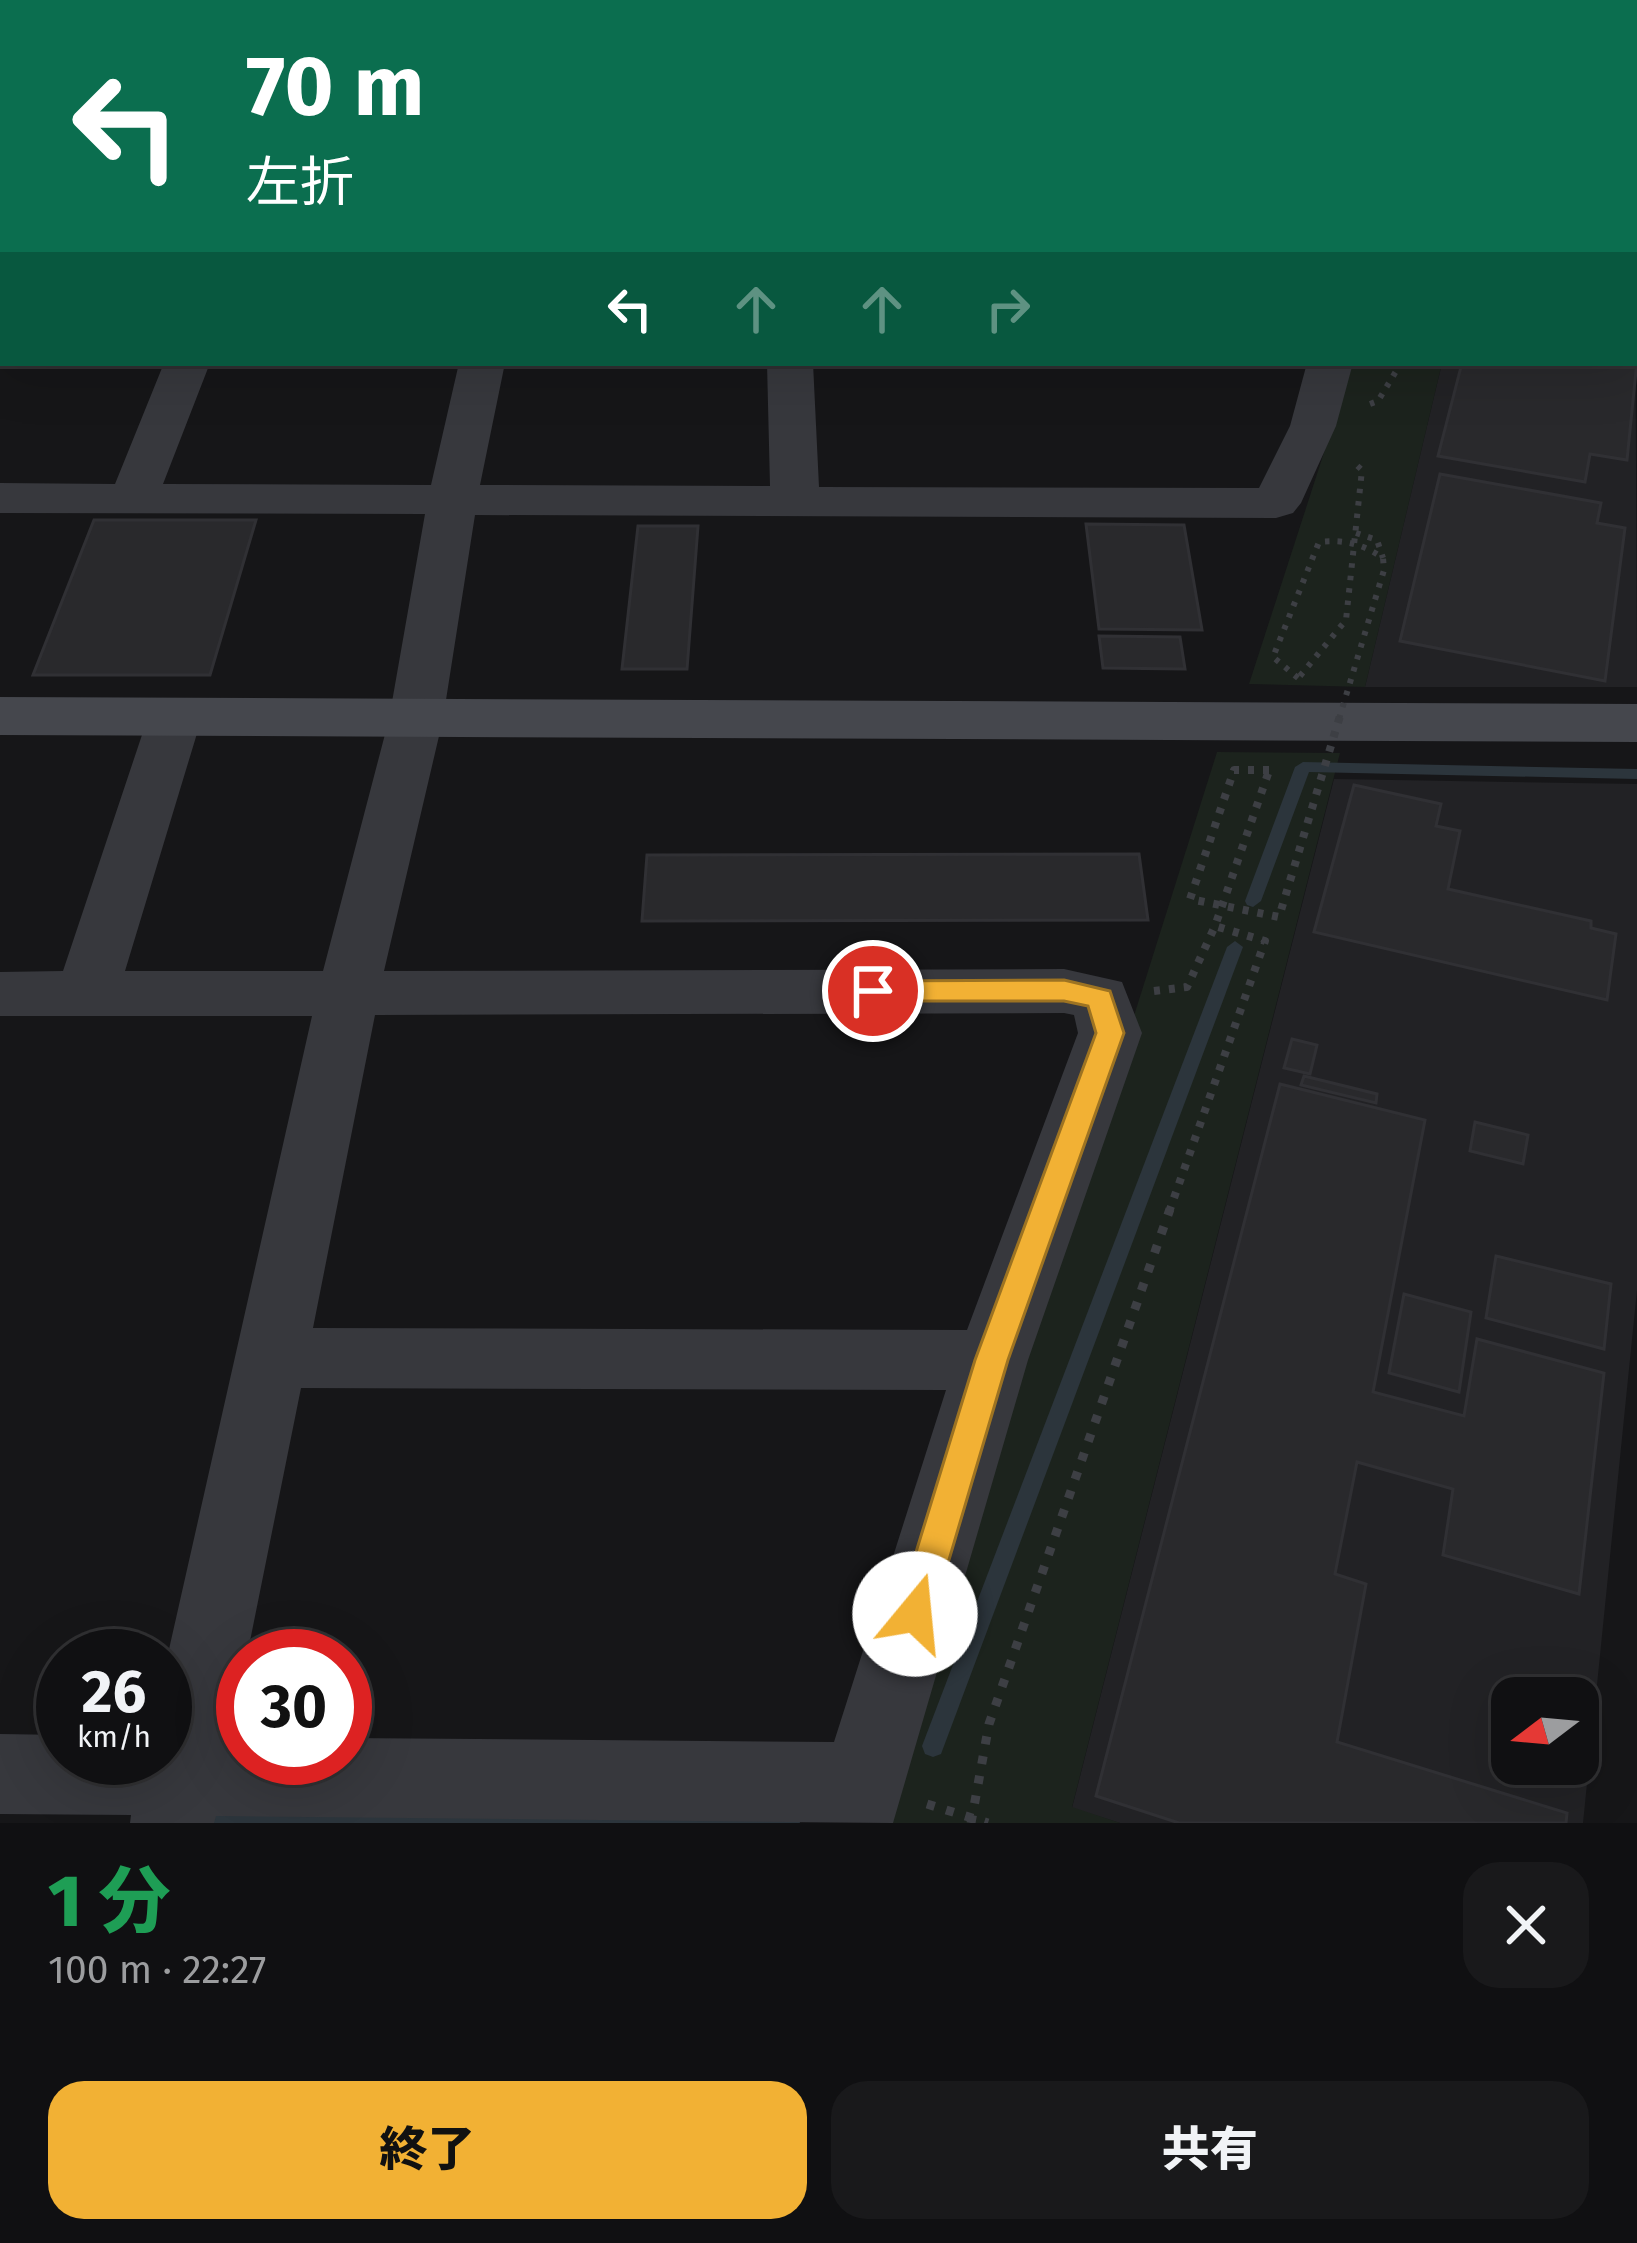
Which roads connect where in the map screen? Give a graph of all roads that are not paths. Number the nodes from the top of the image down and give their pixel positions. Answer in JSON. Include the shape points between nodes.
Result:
{"nodes":[{"id":1,"x":186,"y":366,"type":"edge"},
{"id":2,"x":481,"y":366,"type":"edge"},
{"id":3,"x":790,"y":366,"type":"edge"},
{"id":4,"x":1329,"y":366,"type":"edge"},
{"id":5,"x":453,"y":497,"type":"junction"},
{"id":6,"x":0,"y":498,"type":"edge"},
{"id":7,"x":133,"y":499,"type":"junction"},
{"id":8,"x":795,"y":501,"type":"junction"},
{"id":9,"x":0,"y":716,"type":"edge"},
{"id":10,"x":175,"y":717,"type":"junction"},
{"id":11,"x":416,"y":719,"type":"junction"},
{"id":12,"x":1637,"y":724,"type":"edge"},
{"id":13,"x":348,"y":993,"type":"junction"},
{"id":14,"x":0,"y":994,"type":"edge"},
{"id":15,"x":87,"y":994,"type":"junction"},
{"id":16,"x":271,"y":1358,"type":"junction"},
{"id":17,"x":992,"y":1360,"type":"junction"},
{"id":18,"x":0,"y":1774,"type":"edge"},
{"id":19,"x":177,"y":1799,"type":"edge"},
{"id":20,"x":858,"y":1803,"type":"edge"}],
"edges":[{"from":1,"to":7,"type":"street"},
{"from":2,"to":5,"type":"street"},
{"from":3,"to":8,"type":"street"},
{"from":4,"to":8,"type":"street","via":[[1313,426],[1276,502]]},
{"from":5,"to":7,"type":"street"},
{"from":5,"to":8,"type":"street"},
{"from":5,"to":11,"type":"street"},
{"from":6,"to":7,"type":"street"},
{"from":9,"to":10,"type":"street"},
{"from":10,"to":11,"type":"street"},
{"from":10,"to":15,"type":"street"},
{"from":11,"to":12,"type":"street"},
{"from":11,"to":13,"type":"street"},
{"from":13,"to":15,"type":"street"},
{"from":13,"to":16,"type":"street"},
{"from":13,"to":17,"type":"street","via":[[1064,991],[1100,998],[1110,1033]]},
{"from":14,"to":15,"type":"street"},
{"from":16,"to":17,"type":"street"},
{"from":16,"to":19,"type":"street"},
{"from":17,"to":20,"type":"street"},
{"from":18,"to":19,"type":"street"},
{"from":19,"to":20,"type":"street"}]}
